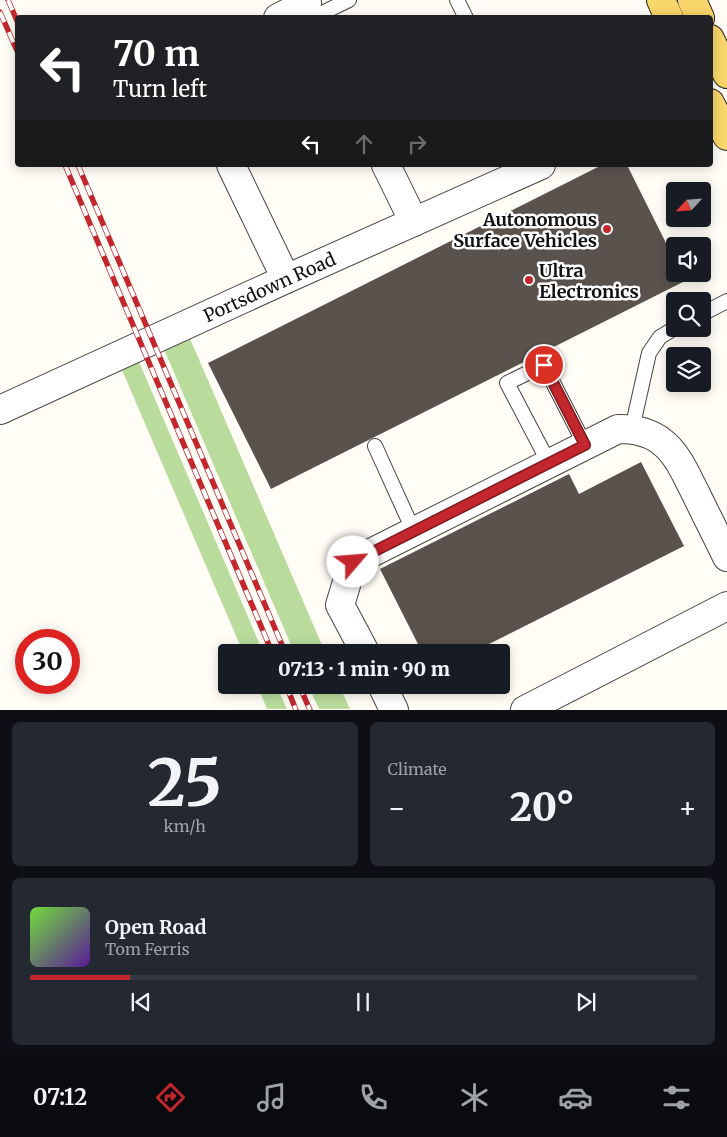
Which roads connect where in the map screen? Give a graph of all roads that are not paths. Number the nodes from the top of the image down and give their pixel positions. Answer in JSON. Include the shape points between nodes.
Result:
{"nodes":[{"id":1,"x":349,"y":0,"type":"edge"},
{"id":2,"x":457,"y":0,"type":"edge"},
{"id":3,"x":661,"y":0,"type":"edge"},
{"id":4,"x":692,"y":0,"type":"edge"},
{"id":5,"x":310,"y":10,"type":"edge"},
{"id":6,"x":290,"y":15,"type":"edge"},
{"id":7,"x":464,"y":15,"type":"edge"},
{"id":8,"x":668,"y":15,"type":"edge"},
{"id":9,"x":699,"y":15,"type":"edge"},
{"id":10,"x":713,"y":44,"type":"edge"},
{"id":11,"x":727,"y":74,"type":"edge"},
{"id":12,"x":713,"y":109,"type":"edge"},
{"id":13,"x":727,"y":136,"type":"edge"},
{"id":14,"x":233,"y":167,"type":"edge"},
{"id":15,"x":387,"y":167,"type":"edge"},
{"id":16,"x":536,"y":167,"type":"edge"},
{"id":17,"x":414,"y":222,"type":"junction"},
{"id":18,"x":286,"y":279,"type":"junction"},
{"id":19,"x":727,"y":302,"type":"edge"},
{"id":20,"x":711,"y":310,"type":"edge"},
{"id":21,"x":666,"y":333,"type":"edge"},
{"id":22,"x":0,"y":410,"type":"edge"},
{"id":23,"x":632,"y":429,"type":"junction"},
{"id":24,"x":585,"y":445,"type":"junction"},
{"id":25,"x":375,"y":446,"type":"dead end"},
{"id":26,"x":549,"y":463,"type":"junction"},
{"id":27,"x":414,"y":532,"type":"junction"},
{"id":28,"x":727,"y":557,"type":"edge"},
{"id":29,"x":727,"y":606,"type":"edge"},
{"id":30,"x":361,"y":644,"type":"edge"},
{"id":31,"x":386,"y":694,"type":"edge"},
{"id":32,"x":394,"y":710,"type":"edge"},
{"id":33,"x":525,"y":710,"type":"edge"}],
"edges":[{"from":1,"to":5,"type":"lane"},
{"from":2,"to":7,"type":"lane"},
{"from":3,"to":8,"type":"main road"},
{"from":4,"to":9,"type":"main road"},
{"from":5,"to":6,"type":"street"},
{"from":10,"to":11,"type":"main road"},
{"from":12,"to":13,"type":"main road"},
{"from":14,"to":18,"type":"street"},
{"from":15,"to":17,"type":"street"},
{"from":16,"to":17,"type":"street","name":"Portsdown Road"},
{"from":17,"to":18,"type":"street","name":"Portsdown Road"},
{"from":18,"to":22,"type":"street","name":"Portsdown Road"},
{"from":19,"to":20,"type":"lane"},
{"from":21,"to":23,"type":"lane","via":[[649,353]]},
{"from":23,"to":24,"type":"street","via":[[618,429]]},
{"from":23,"to":28,"type":"street","via":[[662,442],[672,453],[683,468]]},
{"from":24,"to":26,"type":"street"},
{"from":24,"to":26,"type":"lane","via":[[544,365],[506,383]]},
{"from":25,"to":27,"type":"lane"},
{"from":26,"to":27,"type":"street"},
{"from":27,"to":30,"type":"street","via":[[353,562],[340,605]]},
{"from":29,"to":33,"type":"street"},
{"from":31,"to":32,"type":"street"}]}
